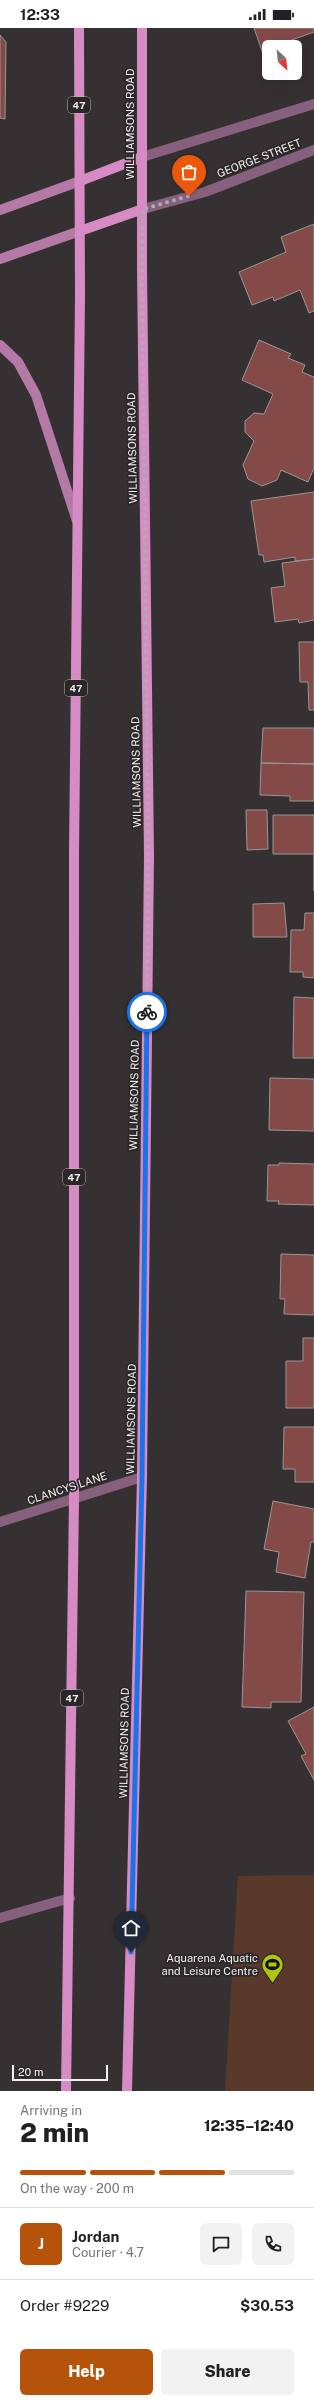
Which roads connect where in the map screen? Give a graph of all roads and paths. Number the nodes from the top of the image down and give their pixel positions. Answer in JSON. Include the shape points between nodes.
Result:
{"nodes":[{"id":1,"x":79,"y":28,"type":"edge"},
{"id":2,"x":142,"y":28,"type":"edge"},
{"id":3,"x":314,"y":104,"type":"edge"},
{"id":4,"x":314,"y":150,"type":"edge"},
{"id":5,"x":142,"y":157,"type":"junction"},
{"id":6,"x":80,"y":181,"type":"junction"},
{"id":7,"x":143,"y":209,"type":"junction"},
{"id":8,"x":0,"y":210,"type":"edge"},
{"id":9,"x":80,"y":231,"type":"junction"},
{"id":10,"x":0,"y":260,"type":"edge"},
{"id":11,"x":0,"y":345,"type":"edge"},
{"id":12,"x":78,"y":522,"type":"junction"},
{"id":13,"x":142,"y":1477,"type":"junction"},
{"id":14,"x":74,"y":1499,"type":"junction"},
{"id":15,"x":0,"y":1522,"type":"edge"},
{"id":16,"x":70,"y":1898,"type":"junction"},
{"id":17,"x":0,"y":1918,"type":"edge"},
{"id":18,"x":66,"y":2091,"type":"edge"},
{"id":19,"x":127,"y":2091,"type":"edge"}],
"edges":[{"from":1,"to":6,"type":"main road","number":"47"},
{"from":2,"to":5,"type":"main road","name":"WILLIAMSONS ROAD"},
{"from":3,"to":5,"type":"street"},
{"from":4,"to":7,"type":"street","name":"GEORGE STREET","via":[[205,192]]},
{"from":5,"to":6,"type":"main road"},
{"from":5,"to":7,"type":"main road","name":"WILLIAMSONS ROAD"},
{"from":6,"to":8,"type":"main road"},
{"from":6,"to":9,"type":"main road","number":"47"},
{"from":7,"to":9,"type":"main road"},
{"from":7,"to":13,"type":"main road","name":"WILLIAMSONS ROAD","via":[[148,864]]},
{"from":9,"to":10,"type":"main road"},
{"from":9,"to":12,"type":"main road","number":"47"},
{"from":11,"to":12,"type":"main road","via":[[18,362],[36,396]]},
{"from":12,"to":14,"type":"main road","number":"47","via":[[74,854]]},
{"from":13,"to":14,"type":"street","name":"CLANCYS LANE"},
{"from":13,"to":19,"type":"main road","name":"WILLIAMSONS ROAD"},
{"from":14,"to":15,"type":"street","name":"CLANCYS LANE"},
{"from":14,"to":16,"type":"main road","number":"47"},
{"from":16,"to":17,"type":"street"},
{"from":16,"to":18,"type":"main road","number":"47"}]}
